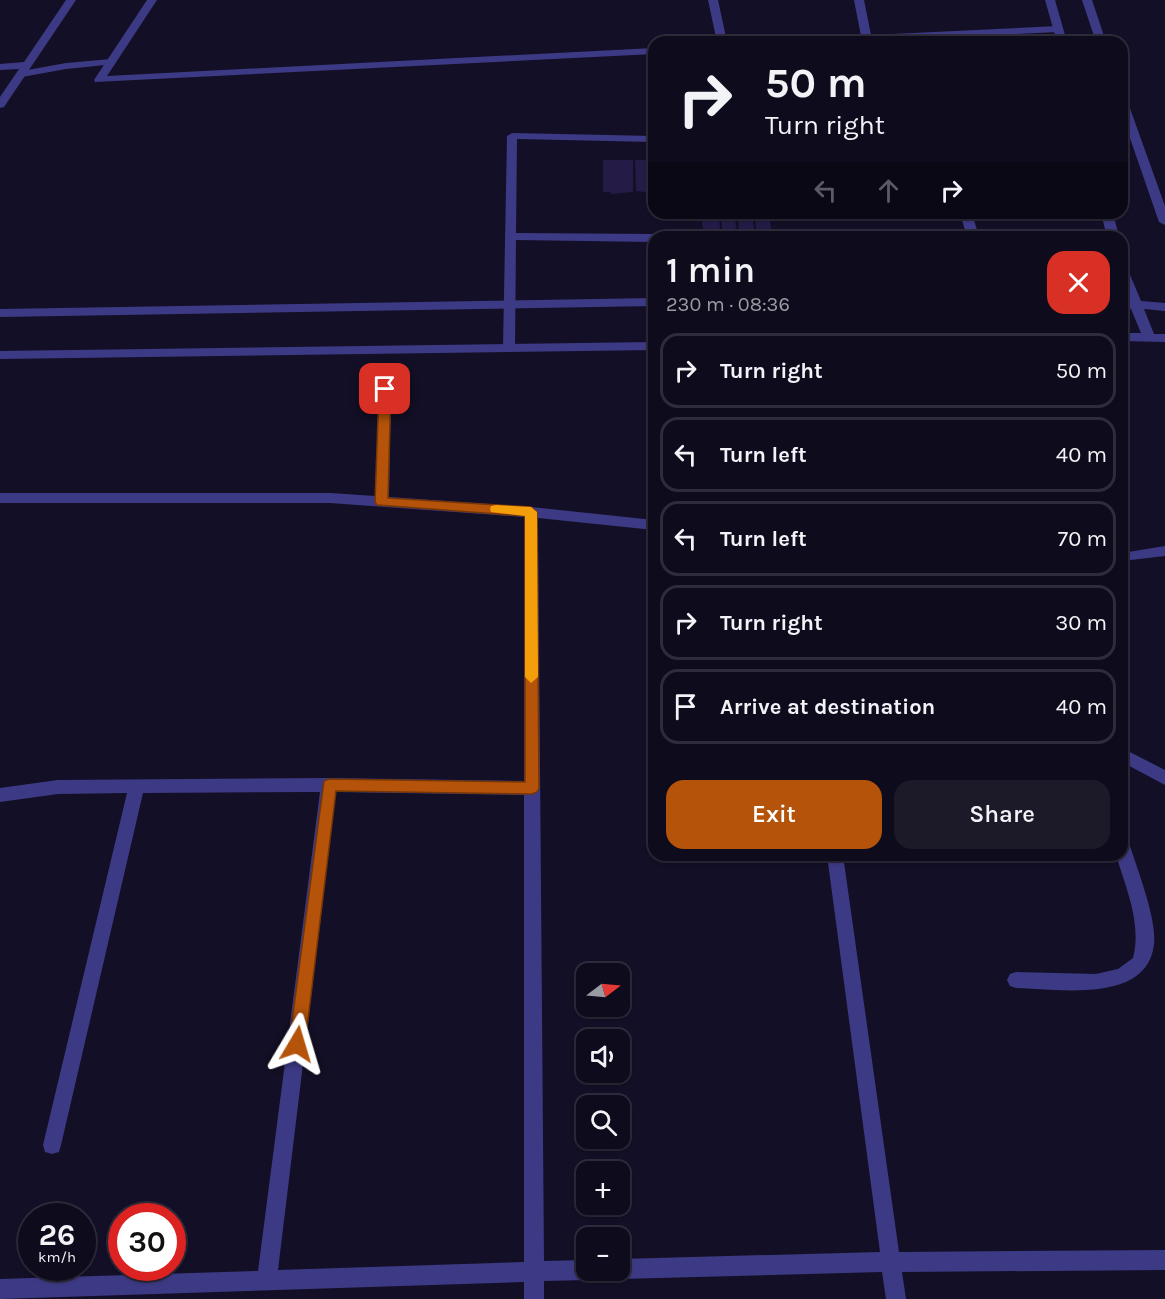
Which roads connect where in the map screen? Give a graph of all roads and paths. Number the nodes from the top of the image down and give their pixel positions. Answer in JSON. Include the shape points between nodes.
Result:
{"nodes":[{"id":1,"x":71,"y":0,"type":"edge"},
{"id":2,"x":152,"y":0,"type":"edge"},
{"id":3,"x":713,"y":0,"type":"edge"},
{"id":4,"x":859,"y":0,"type":"edge"},
{"id":5,"x":1050,"y":0,"type":"edge"},
{"id":6,"x":1087,"y":0,"type":"edge"},
{"id":7,"x":1058,"y":29,"type":"junction"},
{"id":8,"x":721,"y":36,"type":"edge"},
{"id":9,"x":867,"y":36,"type":"edge"},
{"id":10,"x":909,"y":36,"type":"edge"},
{"id":11,"x":1060,"y":36,"type":"edge"},
{"id":12,"x":1099,"y":36,"type":"edge"},
{"id":13,"x":648,"y":51,"type":"edge"},
{"id":14,"x":111,"y":62,"type":"junction"},
{"id":15,"x":0,"y":66,"type":"edge"},
{"id":16,"x":24,"y":70,"type":"junction"},
{"id":17,"x":0,"y":105,"type":"edge"},
{"id":18,"x":1128,"y":117,"type":"edge"},
{"id":19,"x":648,"y":139,"type":"edge"},
{"id":20,"x":1165,"y":222,"type":"edge"},
{"id":21,"x":510,"y":236,"type":"junction"},
{"id":22,"x":648,"y":238,"type":"edge"},
{"id":23,"x":1128,"y":285,"type":"edge"},
{"id":24,"x":648,"y":302,"type":"edge"},
{"id":25,"x":509,"y":303,"type":"junction"},
{"id":26,"x":1128,"y":304,"type":"edge"},
{"id":27,"x":1136,"y":304,"type":"junction"},
{"id":28,"x":1165,"y":307,"type":"edge"},
{"id":29,"x":0,"y":313,"type":"edge"},
{"id":30,"x":1128,"y":337,"type":"edge"},
{"id":31,"x":1149,"y":338,"type":"junction"},
{"id":32,"x":1165,"y":338,"type":"edge"},
{"id":33,"x":648,"y":346,"type":"edge"},
{"id":34,"x":509,"y":348,"type":"junction"},
{"id":35,"x":0,"y":355,"type":"edge"},
{"id":36,"x":385,"y":389,"type":"dead end"},
{"id":37,"x":0,"y":498,"type":"edge"},
{"id":38,"x":382,"y":502,"type":"junction"},
{"id":39,"x":531,"y":512,"type":"junction"},
{"id":40,"x":648,"y":524,"type":"edge"},
{"id":41,"x":1165,"y":552,"type":"edge"},
{"id":42,"x":1128,"y":557,"type":"edge"},
{"id":43,"x":1128,"y":757,"type":"edge"},
{"id":44,"x":1165,"y":778,"type":"edge"},
{"id":45,"x":329,"y":785,"type":"junction"},
{"id":46,"x":137,"y":786,"type":"junction"},
{"id":47,"x":532,"y":788,"type":"junction"},
{"id":48,"x":0,"y":795,"type":"edge"},
{"id":49,"x":837,"y":861,"type":"edge"},
{"id":50,"x":1126,"y":861,"type":"edge"},
{"id":51,"x":1016,"y":980,"type":"dead end"},
{"id":52,"x":52,"y":1145,"type":"dead end"},
{"id":53,"x":1165,"y":1260,"type":"edge"},
{"id":54,"x":891,"y":1262,"type":"junction"},
{"id":55,"x":630,"y":1269,"type":"edge"},
{"id":56,"x":576,"y":1270,"type":"edge"},
{"id":57,"x":534,"y":1271,"type":"junction"},
{"id":58,"x":267,"y":1280,"type":"junction"},
{"id":59,"x":0,"y":1289,"type":"edge"},
{"id":60,"x":79,"y":1293,"type":"edge"},
{"id":61,"x":534,"y":1299,"type":"edge"},
{"id":62,"x":896,"y":1299,"type":"edge"}],
"edges":[{"from":1,"to":16,"type":"street"},
{"from":2,"to":14,"type":"street"},
{"from":3,"to":8,"type":"street"},
{"from":4,"to":9,"type":"street"},
{"from":5,"to":7,"type":"street"},
{"from":6,"to":12,"type":"street"},
{"from":7,"to":10,"type":"street"},
{"from":7,"to":11,"type":"street"},
{"from":13,"to":14,"type":"street","via":[[99,80]]},
{"from":14,"to":16,"type":"street"},
{"from":15,"to":16,"type":"street"},
{"from":16,"to":17,"type":"street"},
{"from":18,"to":20,"type":"street"},
{"from":19,"to":21,"type":"street","via":[[512,136]]},
{"from":21,"to":22,"type":"street"},
{"from":21,"to":25,"type":"street"},
{"from":23,"to":27,"type":"street"},
{"from":24,"to":25,"type":"street"},
{"from":25,"to":29,"type":"street"},
{"from":25,"to":34,"type":"street"},
{"from":26,"to":27,"type":"street"},
{"from":27,"to":28,"type":"street"},
{"from":27,"to":31,"type":"street"},
{"from":30,"to":31,"type":"street"},
{"from":31,"to":32,"type":"street"},
{"from":33,"to":34,"type":"street"},
{"from":34,"to":35,"type":"street"},
{"from":36,"to":38,"type":"street"},
{"from":37,"to":38,"type":"street","via":[[330,498]]},
{"from":38,"to":39,"type":"street"},
{"from":39,"to":40,"type":"street"},
{"from":39,"to":47,"type":"street"},
{"from":41,"to":42,"type":"street"},
{"from":43,"to":44,"type":"street"},
{"from":45,"to":46,"type":"street"},
{"from":45,"to":47,"type":"street"},
{"from":45,"to":58,"type":"street"},
{"from":46,"to":48,"type":"street","via":[[58,787]]},
{"from":46,"to":52,"type":"street"},
{"from":47,"to":57,"type":"street"},
{"from":49,"to":54,"type":"street"},
{"from":50,"to":51,"type":"street","via":[[1142,915],[1146,943],[1141,963],[1122,976],[1096,982]]},
{"from":53,"to":54,"type":"street"},
{"from":54,"to":55,"type":"street"},
{"from":54,"to":62,"type":"street"},
{"from":56,"to":57,"type":"street"},
{"from":57,"to":58,"type":"street"},
{"from":57,"to":61,"type":"street"},
{"from":58,"to":60,"type":"street"},
{"from":59,"to":60,"type":"street"}]}
